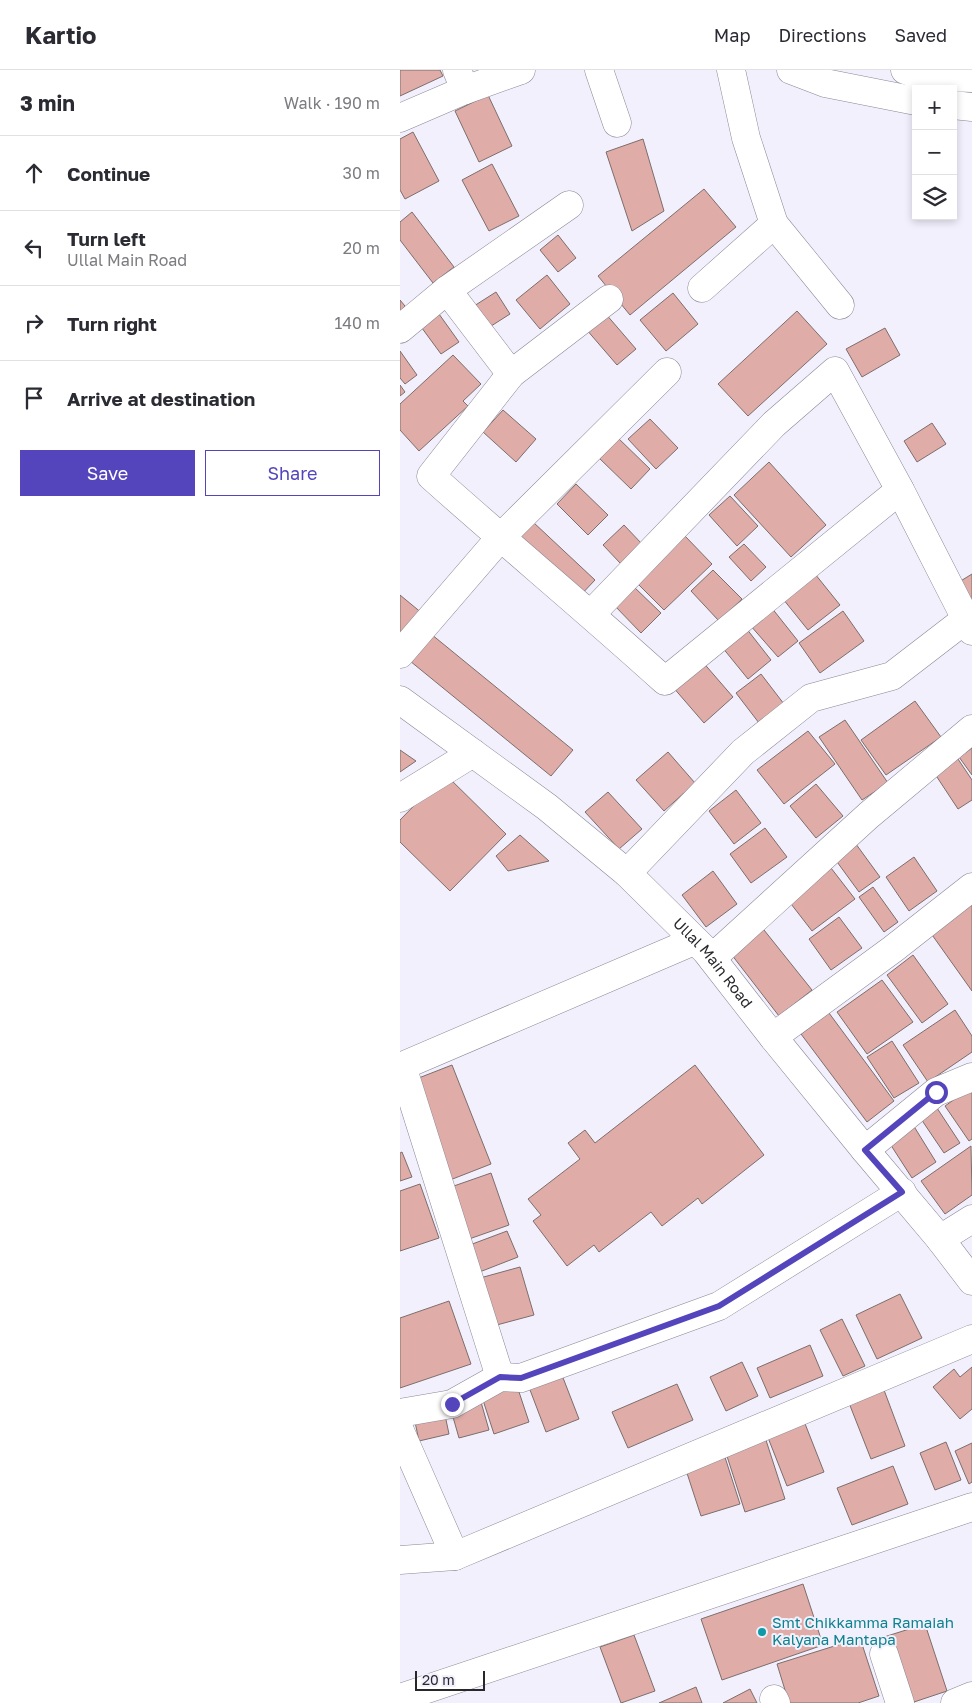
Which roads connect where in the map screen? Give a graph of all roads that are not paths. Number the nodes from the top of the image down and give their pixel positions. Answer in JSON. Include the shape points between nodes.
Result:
{"nodes":[{"id":1,"x":520,"y":70,"type":"edge"},
{"id":2,"x":599,"y":70,"type":"edge"},
{"id":3,"x":730,"y":70,"type":"edge"},
{"id":4,"x":791,"y":70,"type":"edge"},
{"id":5,"x":905,"y":70,"type":"edge"},
{"id":6,"x":972,"y":78,"type":"edge"},
{"id":7,"x":461,"y":80,"type":"edge"},
{"id":8,"x":912,"y":100,"type":"edge"},
{"id":9,"x":957,"y":105,"type":"edge"},
{"id":10,"x":972,"y":107,"type":"edge"},
{"id":11,"x":400,"y":118,"type":"edge"},
{"id":12,"x":618,"y":123,"type":"dead end"},
{"id":13,"x":569,"y":205,"type":"dead end"},
{"id":14,"x":774,"y":224,"type":"junction"},
{"id":15,"x":702,"y":288,"type":"dead end"},
{"id":16,"x":447,"y":290,"type":"junction"},
{"id":17,"x":608,"y":299,"type":"dead end"},
{"id":18,"x":840,"y":305,"type":"dead end"},
{"id":19,"x":400,"y":329,"type":"edge"},
{"id":20,"x":667,"y":372,"type":"dead end"},
{"id":21,"x":512,"y":374,"type":"junction"},
{"id":22,"x":900,"y":490,"type":"junction"},
{"id":23,"x":500,"y":538,"type":"junction"},
{"id":24,"x":591,"y":614,"type":"junction"},
{"id":25,"x":969,"y":625,"type":"edge"},
{"id":26,"x":400,"y":654,"type":"edge"},
{"id":27,"x":400,"y":700,"type":"edge"},
{"id":28,"x":972,"y":729,"type":"edge"},
{"id":29,"x":473,"y":753,"type":"junction"},
{"id":30,"x":400,"y":798,"type":"edge"},
{"id":31,"x":627,"y":873,"type":"junction"},
{"id":32,"x":972,"y":887,"type":"edge"},
{"id":33,"x":703,"y":949,"type":"junction"},
{"id":34,"x":773,"y":1037,"type":"junction"},
{"id":35,"x":401,"y":1066,"type":"edge"},
{"id":36,"x":972,"y":1077,"type":"edge"},
{"id":37,"x":865,"y":1150,"type":"junction"},
{"id":38,"x":902,"y":1192,"type":"junction"},
{"id":39,"x":972,"y":1219,"type":"edge"},
{"id":40,"x":940,"y":1239,"type":"junction"},
{"id":41,"x":972,"y":1281,"type":"edge"},
{"id":42,"x":972,"y":1339,"type":"edge"},
{"id":43,"x":500,"y":1377,"type":"junction"},
{"id":44,"x":400,"y":1413,"type":"edge"},
{"id":45,"x":400,"y":1431,"type":"edge"},
{"id":46,"x":972,"y":1507,"type":"edge"},
{"id":47,"x":455,"y":1556,"type":"junction"},
{"id":48,"x":400,"y":1560,"type":"edge"},
{"id":49,"x":884,"y":1654,"type":"dead end"},
{"id":50,"x":972,"y":1696,"type":"edge"},
{"id":51,"x":400,"y":1698,"type":"edge"},
{"id":52,"x":900,"y":1703,"type":"edge"},
{"id":53,"x":955,"y":1703,"type":"edge"}],
"edges":[{"from":1,"to":7,"type":"street"},
{"from":2,"to":12,"type":"street"},
{"from":3,"to":14,"type":"street","via":[[746,138]]},
{"from":4,"to":8,"type":"street","via":[[825,83]]},
{"from":5,"to":6,"type":"street","via":[[921,76]]},
{"from":7,"to":11,"type":"street"},
{"from":9,"to":10,"type":"street"},
{"from":13,"to":16,"type":"street"},
{"from":14,"to":15,"type":"street"},
{"from":14,"to":18,"type":"street"},
{"from":16,"to":19,"type":"street"},
{"from":16,"to":21,"type":"street"},
{"from":17,"to":21,"type":"street"},
{"from":20,"to":23,"type":"street"},
{"from":21,"to":23,"type":"street","via":[[431,476]]},
{"from":22,"to":24,"type":"street","via":[[665,681]]},
{"from":22,"to":24,"type":"street","via":[[835,371],[774,424]]},
{"from":22,"to":25,"type":"street"},
{"from":23,"to":24,"type":"street"},
{"from":23,"to":26,"type":"street"},
{"from":25,"to":31,"type":"street","via":[[892,676],[811,698],[743,752]]},
{"from":27,"to":29,"type":"street","name":"Ullal Main Road"},
{"from":28,"to":33,"type":"street"},
{"from":29,"to":30,"type":"street"},
{"from":29,"to":31,"type":"street","name":"Ullal Main Road","via":[[547,806]]},
{"from":31,"to":33,"type":"street","name":"Ullal Main Road"},
{"from":32,"to":34,"type":"street"},
{"from":33,"to":34,"type":"street","name":"Ullal Main Road"},
{"from":33,"to":35,"type":"street"},
{"from":34,"to":37,"type":"street","name":"Ullal Main Road"},
{"from":35,"to":43,"type":"street"},
{"from":36,"to":37,"type":"street","via":[[936,1092]]},
{"from":37,"to":38,"type":"street","name":"Ullal Main Road"},
{"from":38,"to":40,"type":"street","name":"Ullal Main Road"},
{"from":38,"to":43,"type":"street","via":[[719,1306],[521,1378]]},
{"from":39,"to":40,"type":"street"},
{"from":40,"to":41,"type":"street","name":"Ullal Main Road"},
{"from":42,"to":47,"type":"street"},
{"from":43,"to":44,"type":"street","via":[[452,1404]]},
{"from":45,"to":47,"type":"street"},
{"from":46,"to":51,"type":"street"},
{"from":47,"to":48,"type":"street"},
{"from":49,"to":52,"type":"street"},
{"from":50,"to":53,"type":"street"}]}
